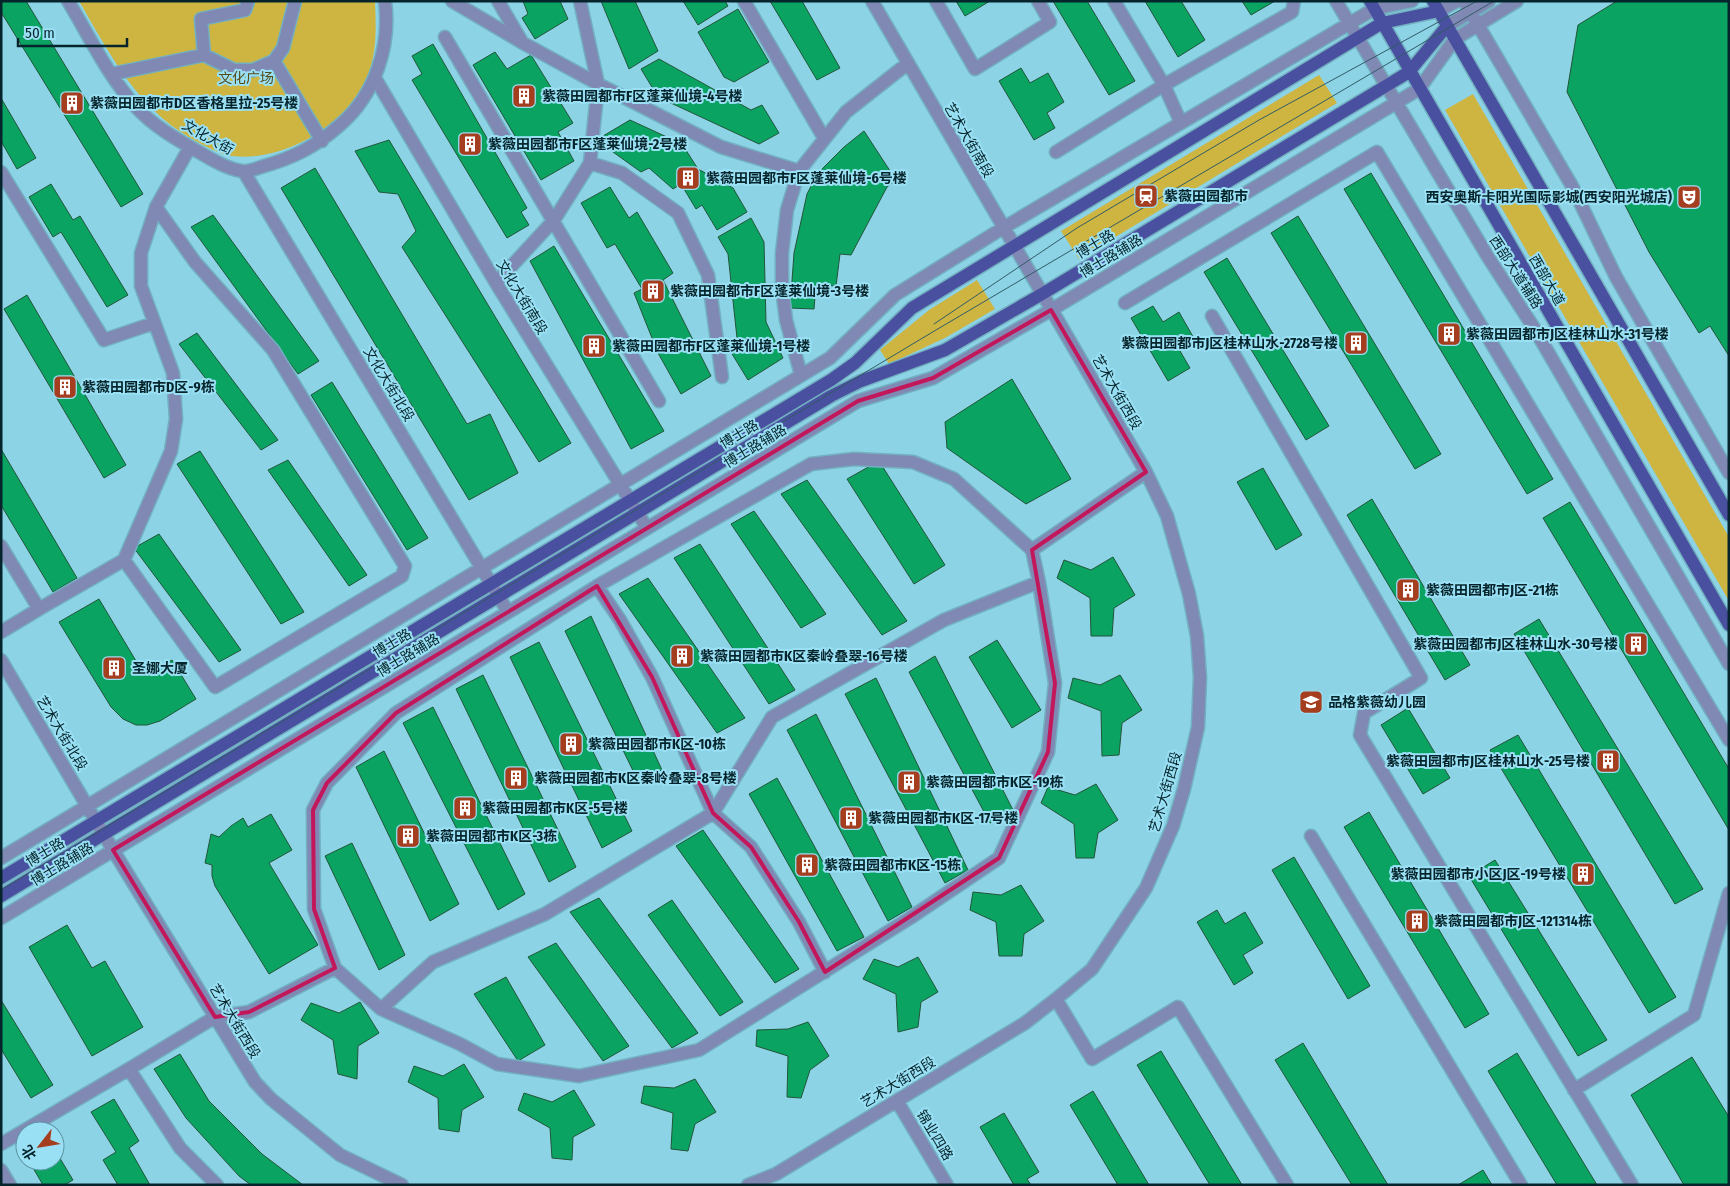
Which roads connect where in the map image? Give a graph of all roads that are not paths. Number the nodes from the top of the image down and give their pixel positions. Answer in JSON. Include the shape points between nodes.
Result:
{"nodes":[{"id":1,"x":68,"y":1,"type":"edge"},
{"id":2,"x":295,"y":1,"type":"edge"},
{"id":3,"x":385,"y":1,"type":"edge"},
{"id":4,"x":452,"y":1,"type":"edge"},
{"id":5,"x":498,"y":1,"type":"edge"},
{"id":6,"x":580,"y":1,"type":"edge"},
{"id":7,"x":744,"y":1,"type":"edge"},
{"id":8,"x":872,"y":1,"type":"edge"},
{"id":9,"x":936,"y":1,"type":"edge"},
{"id":10,"x":1038,"y":1,"type":"edge"},
{"id":11,"x":1114,"y":1,"type":"edge"},
{"id":12,"x":1294,"y":1,"type":"edge"},
{"id":13,"x":1336,"y":1,"type":"edge"},
{"id":14,"x":1412,"y":1,"type":"edge"},
{"id":15,"x":1457,"y":1,"type":"edge"},
{"id":16,"x":1489,"y":1,"type":"edge"},
{"id":17,"x":1517,"y":1,"type":"edge"},
{"id":18,"x":244,"y":4,"type":"edge"},
{"id":19,"x":1372,"y":5,"type":"edge"},
{"id":20,"x":1436,"y":6,"type":"edge"},
{"id":21,"x":1468,"y":7,"type":"edge"},
{"id":22,"x":1382,"y":23,"type":"junction"},
{"id":23,"x":1349,"y":24,"type":"junction"},
{"id":24,"x":1478,"y":25,"type":"junction"},
{"id":25,"x":1448,"y":26,"type":"junction"},
{"id":26,"x":445,"y":37,"type":"dead end"},
{"id":27,"x":1357,"y":38,"type":"junction"},
{"id":28,"x":1455,"y":38,"type":"junction"},
{"id":29,"x":523,"y":44,"type":"junction"},
{"id":30,"x":204,"y":55,"type":"junction"},
{"id":31,"x":274,"y":61,"type":"junction"},
{"id":32,"x":907,"y":64,"type":"junction"},
{"id":33,"x":1409,"y":72,"type":"junction"},
{"id":34,"x":112,"y":74,"type":"junction"},
{"id":35,"x":375,"y":78,"type":"junction"},
{"id":36,"x":598,"y":84,"type":"junction"},
{"id":37,"x":1386,"y":85,"type":"junction"},
{"id":38,"x":1164,"y":86,"type":"junction"},
{"id":39,"x":1419,"y":89,"type":"junction"},
{"id":40,"x":1396,"y":102,"type":"junction"},
{"id":41,"x":1181,"y":123,"type":"junction"},
{"id":42,"x":824,"y":138,"type":"junction"},
{"id":43,"x":322,"y":141,"type":"junction"},
{"id":44,"x":190,"y":147,"type":"junction"},
{"id":45,"x":1056,"y":152,"type":"dead end"},
{"id":46,"x":590,"y":164,"type":"junction"},
{"id":47,"x":799,"y":171,"type":"junction"},
{"id":48,"x":1,"y":172,"type":"edge"},
{"id":49,"x":244,"y":172,"type":"junction"},
{"id":50,"x":156,"y":207,"type":"junction"},
{"id":51,"x":554,"y":220,"type":"junction"},
{"id":52,"x":1003,"y":228,"type":"junction"},
{"id":53,"x":1013,"y":246,"type":"junction"},
{"id":54,"x":496,"y":283,"type":"junction"},
{"id":55,"x":1042,"y":294,"type":"junction"},
{"id":56,"x":1125,"y":303,"type":"dead end"},
{"id":57,"x":1051,"y":310,"type":"junction"},
{"id":58,"x":1212,"y":316,"type":"dead end"},
{"id":59,"x":154,"y":323,"type":"junction"},
{"id":60,"x":801,"y":375,"type":"junction"},
{"id":61,"x":722,"y":377,"type":"dead end"},
{"id":62,"x":659,"y":401,"type":"dead end"},
{"id":63,"x":1146,"y":472,"type":"junction"},
{"id":64,"x":1729,"y":473,"type":"edge"},
{"id":65,"x":620,"y":485,"type":"junction"},
{"id":66,"x":630,"y":501,"type":"junction"},
{"id":67,"x":638,"y":513,"type":"junction"},
{"id":68,"x":1729,"y":515,"type":"edge"},
{"id":69,"x":647,"y":528,"type":"junction"},
{"id":70,"x":1,"y":546,"type":"edge"},
{"id":71,"x":1032,"y":550,"type":"junction"},
{"id":72,"x":124,"y":560,"type":"junction"},
{"id":73,"x":482,"y":568,"type":"junction"},
{"id":74,"x":1039,"y":582,"type":"junction"},
{"id":75,"x":491,"y":584,"type":"junction"},
{"id":76,"x":597,"y":586,"type":"junction"},
{"id":77,"x":499,"y":597,"type":"junction"},
{"id":78,"x":39,"y":609,"type":"junction"},
{"id":79,"x":508,"y":612,"type":"junction"},
{"id":80,"x":1729,"y":625,"type":"edge"},
{"id":81,"x":1,"y":632,"type":"edge"},
{"id":82,"x":1,"y":660,"type":"edge"},
{"id":83,"x":1729,"y":664,"type":"edge"},
{"id":84,"x":1729,"y":740,"type":"edge"},
{"id":85,"x":88,"y":806,"type":"junction"},
{"id":86,"x":713,"y":813,"type":"junction"},
{"id":87,"x":96,"y":821,"type":"junction"},
{"id":88,"x":104,"y":834,"type":"junction"},
{"id":89,"x":1311,"y":836,"type":"dead end"},
{"id":90,"x":113,"y":850,"type":"junction"},
{"id":91,"x":1,"y":858,"type":"edge"},
{"id":92,"x":1,"y":878,"type":"edge"},
{"id":93,"x":1729,"y":894,"type":"edge"},
{"id":94,"x":1,"y":896,"type":"edge"},
{"id":95,"x":1,"y":918,"type":"edge"},
{"id":96,"x":335,"y":968,"type":"junction"},
{"id":97,"x":825,"y":972,"type":"junction"},
{"id":98,"x":1056,"y":999,"type":"junction"},
{"id":99,"x":381,"y":1009,"type":"junction"},
{"id":100,"x":215,"y":1017,"type":"junction"},
{"id":101,"x":129,"y":1069,"type":"junction"},
{"id":102,"x":1574,"y":1090,"type":"junction"},
{"id":103,"x":897,"y":1101,"type":"junction"},
{"id":104,"x":1,"y":1144,"type":"edge"},
{"id":105,"x":1,"y":1170,"type":"edge"},
{"id":106,"x":779,"y":1179,"type":"edge"},
{"id":107,"x":10,"y":1185,"type":"edge"},
{"id":108,"x":218,"y":1185,"type":"edge"},
{"id":109,"x":402,"y":1185,"type":"edge"},
{"id":110,"x":748,"y":1185,"type":"edge"},
{"id":111,"x":947,"y":1185,"type":"edge"},
{"id":112,"x":1287,"y":1185,"type":"edge"},
{"id":113,"x":1521,"y":1185,"type":"edge"},
{"id":114,"x":1632,"y":1185,"type":"edge"}],
"edges":[{"from":1,"to":34,"type":"street","name":"文化大街"},
{"from":2,"to":31,"type":"street","via":[[283,48]]},
{"from":3,"to":35,"type":"street","via":[[382,52]]},
{"from":4,"to":29,"type":"street"},
{"from":5,"to":29,"type":"street"},
{"from":6,"to":36,"type":"street"},
{"from":7,"to":42,"type":"street"},
{"from":8,"to":32,"type":"street","name":"艺术大街南段"},
{"from":9,"to":10,"type":"street","via":[[975,69],[1050,22]]},
{"from":11,"to":38,"type":"street"},
{"from":12,"to":38,"type":"street","via":[[1292,12]]},
{"from":13,"to":23,"type":"street","name":"西部大道辅路"},
{"from":14,"to":19,"type":"street"},
{"from":15,"to":20,"type":"street","name":"博士路"},
{"from":16,"to":21,"type":"street","name":"博士路"},
{"from":17,"to":24,"type":"street","name":"博士路辅路"},
{"from":18,"to":30,"type":"street","via":[[201,19]]},
{"from":19,"to":22,"type":"main road","name":"西部大道"},
{"from":19,"to":23,"type":"street"},
{"from":20,"to":22,"type":"main road","name":"博士路"},
{"from":20,"to":25,"type":"main road"},
{"from":21,"to":24,"type":"street"},
{"from":21,"to":25,"type":"street","name":"博士路"},
{"from":22,"to":27,"type":"main road","name":"博士路"},
{"from":22,"to":33,"type":"main road","name":"西部大道"},
{"from":23,"to":27,"type":"street","name":"西部大道辅路"},
{"from":23,"to":41,"type":"street"},
{"from":24,"to":28,"type":"street","name":"博士路辅路"},
{"from":24,"to":64,"type":"street","via":[[1572,186],[1616,276]]},
{"from":25,"to":28,"type":"main road"},
{"from":25,"to":33,"type":"main road","name":"博士路"},
{"from":26,"to":51,"type":"street"},
{"from":27,"to":37,"type":"street","name":"西部大道辅路"},
{"from":27,"to":53,"type":"main road","name":"博士路"},
{"from":28,"to":39,"type":"street","name":"博士路辅路"},
{"from":28,"to":68,"type":"main road"},
{"from":29,"to":36,"type":"street"},
{"from":30,"to":31,"type":"street","via":[[234,70],[253,70]]},
{"from":30,"to":34,"type":"street"},
{"from":31,"to":43,"type":"street"},
{"from":32,"to":42,"type":"street","via":[[846,112]]},
{"from":32,"to":52,"type":"street","name":"艺术大街南段"},
{"from":33,"to":37,"type":"main road","name":"博士路"},
{"from":33,"to":39,"type":"main road","name":"西部大道"},
{"from":34,"to":44,"type":"street","name":"文化大街","via":[[136,107]]},
{"from":35,"to":43,"type":"street","via":[[366,96],[346,120]]},
{"from":35,"to":54,"type":"street","name":"文化大街南段"},
{"from":36,"to":46,"type":"street"},
{"from":36,"to":47,"type":"street","via":[[721,147]]},
{"from":37,"to":40,"type":"street","name":"西部大道辅路"},
{"from":37,"to":55,"type":"main road","name":"博士路"},
{"from":38,"to":41,"type":"street"},
{"from":38,"to":45,"type":"street"},
{"from":39,"to":40,"type":"street","name":"博士路辅路"},
{"from":39,"to":80,"type":"main road","name":"西部大道"},
{"from":40,"to":57,"type":"street","name":"博士路辅路"},
{"from":40,"to":83,"type":"street","name":"西部大道辅路","via":[[1534,328]]},
{"from":41,"to":52,"type":"street"},
{"from":42,"to":47,"type":"street"},
{"from":43,"to":49,"type":"street","via":[[284,161]]},
{"from":44,"to":49,"type":"street","name":"文化大街"},
{"from":44,"to":50,"type":"street"},
{"from":46,"to":51,"type":"street"},
{"from":46,"to":61,"type":"street","via":[[622,174],[678,212],[708,275]]},
{"from":47,"to":60,"type":"street","via":[[787,210],[782,288],[786,320]]},
{"from":48,"to":59,"type":"street","via":[[104,340]]},
{"from":49,"to":73,"type":"street","name":"文化大街北段"},
{"from":50,"to":59,"type":"street","via":[[140,252],[141,286]]},
{"from":50,"to":72,"type":"street","via":[[195,262],[273,350],[405,566],[402,576],[216,686]]},
{"from":51,"to":54,"type":"street"},
{"from":51,"to":62,"type":"street"},
{"from":52,"to":53,"type":"street","name":"艺术大街南段"},
{"from":52,"to":60,"type":"street","via":[[895,294],[830,358]]},
{"from":53,"to":55,"type":"street","name":"艺术大街南段"},
{"from":53,"to":66,"type":"main road","name":"博士路","via":[[912,308],[855,363],[831,380]]},
{"from":54,"to":65,"type":"street","name":"文化大街南段"},
{"from":55,"to":57,"type":"street","name":"艺术大街西段"},
{"from":55,"to":67,"type":"main road","name":"博士路","via":[[945,350],[861,381],[831,396]]},
{"from":56,"to":84,"type":"street","via":[[1377,152]]},
{"from":57,"to":63,"type":"street","name":"艺术大街西段"},
{"from":57,"to":69,"type":"street","name":"博士路辅路","via":[[933,378],[858,401]]},
{"from":58,"to":102,"type":"street","via":[[1421,678],[1364,713],[1360,735]]},
{"from":59,"to":72,"type":"street","via":[[172,372],[176,419],[171,451]]},
{"from":60,"to":65,"type":"street"},
{"from":63,"to":71,"type":"street"},
{"from":63,"to":98,"type":"street","name":"艺术大街西段","via":[[1167,516],[1189,594],[1200,669],[1198,727],[1174,826],[1146,888],[1092,969]]},
{"from":65,"to":66,"type":"street","name":"文化大街南段"},
{"from":65,"to":73,"type":"street"},
{"from":66,"to":67,"type":"street","name":"文化大街南段"},
{"from":66,"to":75,"type":"main road","name":"博士路"},
{"from":67,"to":69,"type":"street","name":"文化大街南段"},
{"from":67,"to":77,"type":"main road","name":"博士路"},
{"from":69,"to":79,"type":"street","name":"博士路辅路"},
{"from":70,"to":78,"type":"street"},
{"from":71,"to":74,"type":"street"},
{"from":71,"to":76,"type":"street","via":[[954,479],[913,462],[854,459],[811,464]]},
{"from":72,"to":78,"type":"street"},
{"from":73,"to":75,"type":"street","name":"文化大街北段"},
{"from":73,"to":85,"type":"street"},
{"from":74,"to":86,"type":"street","via":[[944,620],[772,717]]},
{"from":74,"to":97,"type":"street","via":[[1055,683],[1048,752],[999,858]]},
{"from":75,"to":77,"type":"street","name":"文化大街北段"},
{"from":75,"to":87,"type":"main road","name":"博士路"},
{"from":76,"to":86,"type":"street","via":[[652,677]]},
{"from":76,"to":96,"type":"street","via":[[396,714],[327,783],[313,810],[314,909]]},
{"from":77,"to":79,"type":"street","name":"文化大街北段"},
{"from":77,"to":88,"type":"main road","name":"博士路"},
{"from":78,"to":81,"type":"street"},
{"from":79,"to":90,"type":"street","name":"博士路辅路"},
{"from":82,"to":85,"type":"street","name":"艺术大街北段"},
{"from":85,"to":87,"type":"street","name":"艺术大街北段"},
{"from":85,"to":91,"type":"street"},
{"from":86,"to":97,"type":"street","via":[[751,847],[799,922]]},
{"from":86,"to":99,"type":"street","via":[[545,914],[433,962]]},
{"from":87,"to":88,"type":"street","name":"艺术大街西段"},
{"from":87,"to":92,"type":"main road","name":"博士路"},
{"from":88,"to":90,"type":"street","name":"艺术大街西段"},
{"from":88,"to":94,"type":"main road","name":"博士路"},
{"from":89,"to":113,"type":"street"},
{"from":90,"to":95,"type":"street","name":"博士路辅路"},
{"from":90,"to":100,"type":"street","name":"艺术大街西段"},
{"from":93,"to":102,"type":"street","via":[[1694,1015]]},
{"from":96,"to":99,"type":"street"},
{"from":96,"to":100,"type":"street","via":[[249,1012]]},
{"from":97,"to":99,"type":"street","via":[[700,1050],[578,1076],[497,1064]]},
{"from":98,"to":103,"type":"street","name":"艺术大街西段","via":[[1025,1023]]},
{"from":98,"to":112,"type":"street","via":[[1092,1059],[1178,1007]]},
{"from":100,"to":101,"type":"street"},
{"from":100,"to":109,"type":"street","name":"艺术大街西段","via":[[255,1082],[271,1099],[340,1155]]},
{"from":101,"to":104,"type":"street"},
{"from":101,"to":108,"type":"street","via":[[180,1148]]},
{"from":102,"to":114,"type":"street"},
{"from":103,"to":106,"type":"street","name":"艺术大街西段"},
{"from":103,"to":111,"type":"street","name":"锦业四路"},
{"from":105,"to":107,"type":"street"},
{"from":106,"to":110,"type":"street","name":"艺术大街西段"}]}
